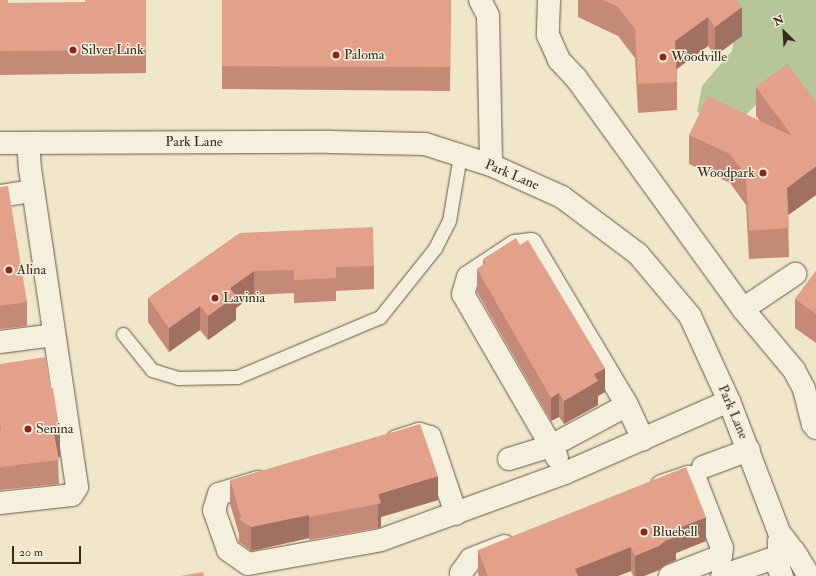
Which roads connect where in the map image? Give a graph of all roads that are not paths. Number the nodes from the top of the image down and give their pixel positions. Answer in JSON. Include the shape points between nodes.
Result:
{"nodes":[{"id":1,"x":480,"y":0,"type":"edge"},
{"id":2,"x":549,"y":0,"type":"edge"},
{"id":3,"x":0,"y":143,"type":"edge"},
{"id":4,"x":28,"y":143,"type":"junction"},
{"id":5,"x":460,"y":155,"type":"junction"},
{"id":6,"x":491,"y":165,"type":"junction"},
{"id":7,"x":33,"y":192,"type":"junction"},
{"id":8,"x":0,"y":196,"type":"edge"},
{"id":9,"x":795,"y":274,"type":"dead end"},
{"id":10,"x":743,"y":309,"type":"junction"},
{"id":11,"x":124,"y":334,"type":"dead end"},
{"id":12,"x":54,"y":335,"type":"junction"},
{"id":13,"x":0,"y":342,"type":"edge"},
{"id":14,"x":59,"y":366,"type":"junction"},
{"id":15,"x":37,"y":369,"type":"edge"},
{"id":16,"x":729,"y":400,"type":"junction"},
{"id":17,"x":627,"y":405,"type":"junction"},
{"id":18,"x":816,"y":428,"type":"edge"},
{"id":19,"x":643,"y":439,"type":"junction"},
{"id":20,"x":551,"y":446,"type":"junction"},
{"id":21,"x":375,"y":447,"type":"edge"},
{"id":22,"x":749,"y":450,"type":"junction"},
{"id":23,"x":509,"y":460,"type":"dead end"},
{"id":24,"x":703,"y":467,"type":"dead end"},
{"id":25,"x":565,"y":473,"type":"junction"},
{"id":26,"x":278,"y":476,"type":"edge"},
{"id":27,"x":644,"y":493,"type":"edge"},
{"id":28,"x":0,"y":503,"type":"edge"},
{"id":29,"x":456,"y":514,"type":"junction"},
{"id":30,"x":521,"y":540,"type":"edge"},
{"id":31,"x":785,"y":561,"type":"edge"},
{"id":32,"x":462,"y":576,"type":"edge"},
{"id":33,"x":670,"y":576,"type":"edge"},
{"id":34,"x":722,"y":576,"type":"edge"},
{"id":35,"x":809,"y":576,"type":"edge"}],
"edges":[{"from":1,"to":6,"type":"street","via":[[488,16]]},
{"from":2,"to":10,"type":"street","via":[[548,36],[559,60],[576,78]]},
{"from":3,"to":4,"type":"street","name":"Park Lane"},
{"from":4,"to":5,"type":"street","name":"Park Lane","via":[[425,144]]},
{"from":4,"to":7,"type":"street"},
{"from":5,"to":6,"type":"street","name":"Park Lane"},
{"from":5,"to":11,"type":"lane","via":[[449,221],[435,248],[380,317],[237,377],[178,378],[152,370]]},
{"from":6,"to":16,"type":"street","name":"Park Lane","via":[[562,197],[638,254],[690,316]]},
{"from":7,"to":8,"type":"street"},
{"from":7,"to":12,"type":"street"},
{"from":9,"to":10,"type":"street"},
{"from":10,"to":18,"type":"street","via":[[794,370],[804,389]]},
{"from":12,"to":13,"type":"street"},
{"from":12,"to":14,"type":"street"},
{"from":14,"to":15,"type":"street"},
{"from":14,"to":28,"type":"street","via":[[77,487],[72,495]]},
{"from":16,"to":19,"type":"street"},
{"from":16,"to":22,"type":"street","name":"Park Lane"},
{"from":17,"to":19,"type":"street"},
{"from":17,"to":20,"type":"street"},
{"from":17,"to":20,"type":"street","via":[[531,244],[515,246],[468,277],[463,294]]},
{"from":19,"to":25,"type":"street"},
{"from":20,"to":23,"type":"street"},
{"from":20,"to":25,"type":"street"},
{"from":21,"to":29,"type":"street","via":[[419,434],[430,437]]},
{"from":22,"to":24,"type":"street"},
{"from":22,"to":31,"type":"street","name":"Park Lane","via":[[779,532]]},
{"from":25,"to":29,"type":"street"},
{"from":26,"to":29,"type":"street","via":[[219,494],[214,510],[228,550],[248,564],[381,540]]},
{"from":27,"to":33,"type":"street","via":[[688,477],[696,481],[722,548],[721,556]]},
{"from":30,"to":32,"type":"street","via":[[471,559],[461,573]]},
{"from":31,"to":34,"type":"street"},
{"from":31,"to":35,"type":"street"}]}
